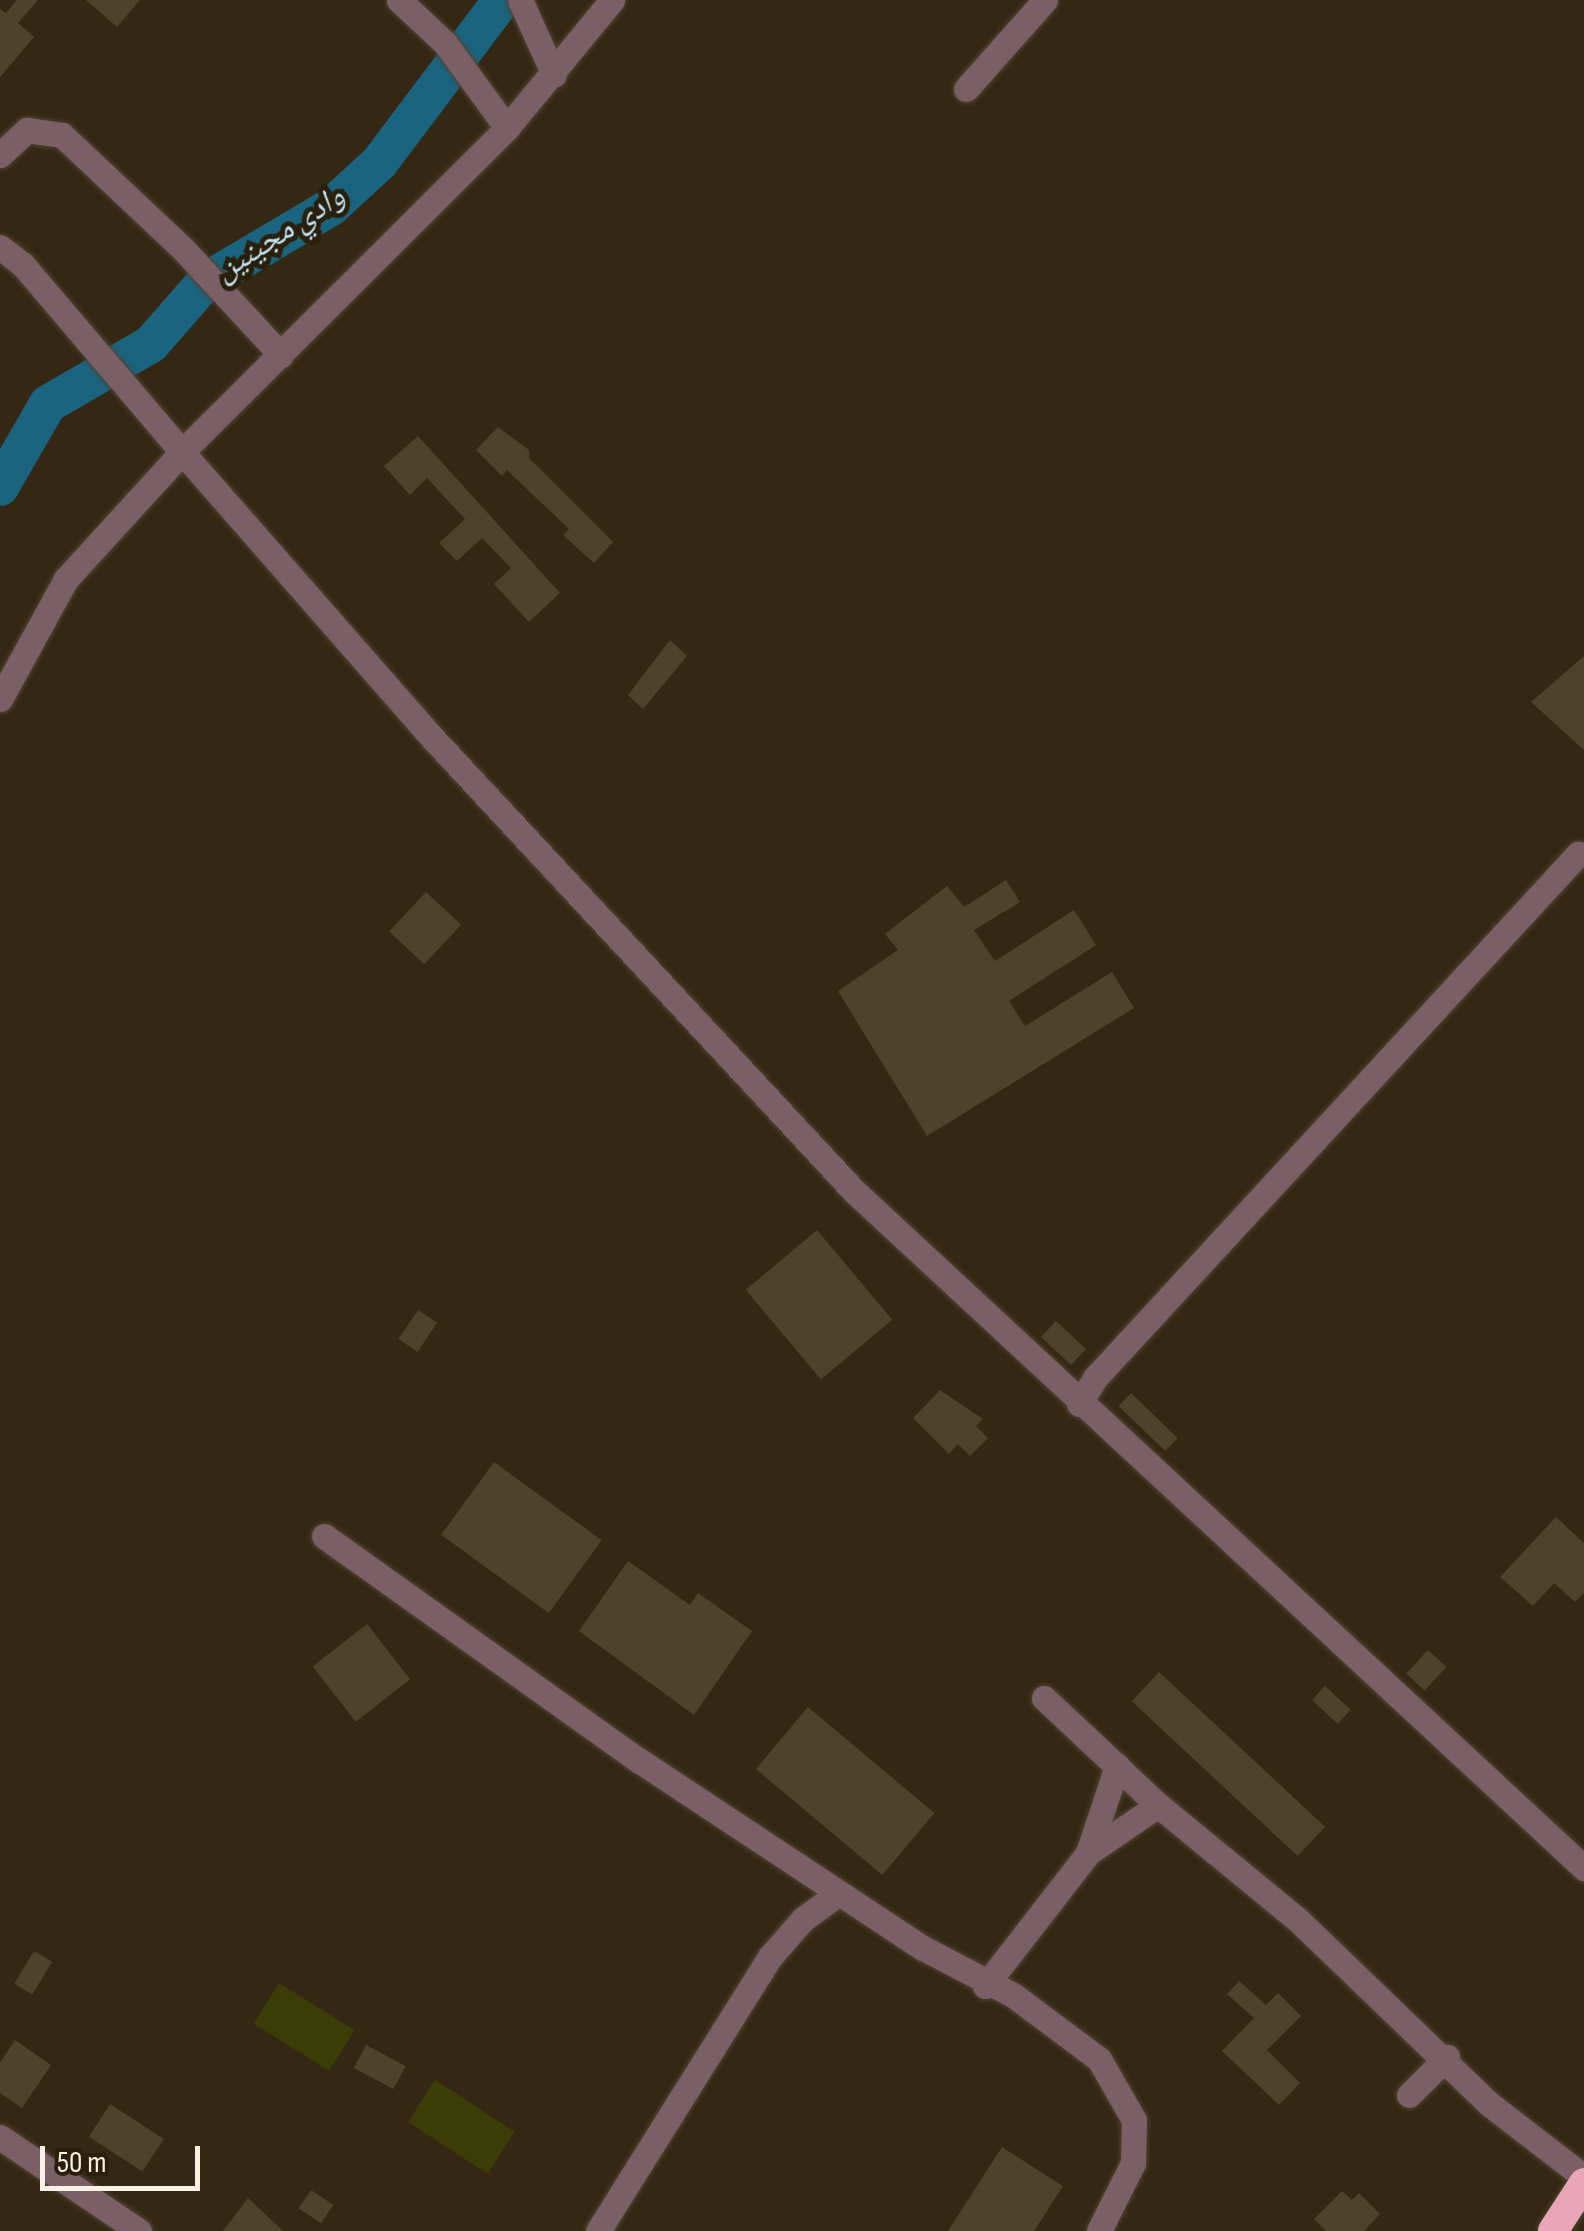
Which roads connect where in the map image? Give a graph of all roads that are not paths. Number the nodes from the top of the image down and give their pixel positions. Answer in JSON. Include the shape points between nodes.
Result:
{"nodes":[{"id":1,"x":399,"y":0,"type":"edge"},
{"id":2,"x":520,"y":0,"type":"edge"},
{"id":3,"x":612,"y":0,"type":"edge"},
{"id":4,"x":1045,"y":0,"type":"edge"},
{"id":5,"x":554,"y":75,"type":"junction"},
{"id":6,"x":966,"y":89,"type":"dead end"},
{"id":7,"x":506,"y":128,"type":"junction"},
{"id":8,"x":0,"y":155,"type":"edge"},
{"id":9,"x":0,"y":247,"type":"edge"},
{"id":10,"x":281,"y":356,"type":"junction"},
{"id":11,"x":182,"y":452,"type":"junction"},
{"id":12,"x":0,"y":699,"type":"edge"},
{"id":13,"x":1578,"y":854,"type":"dead end"},
{"id":14,"x":1080,"y":1404,"type":"junction"},
{"id":15,"x":324,"y":1536,"type":"dead end"},
{"id":16,"x":1044,"y":1698,"type":"dead end"},
{"id":17,"x":1116,"y":1766,"type":"junction"},
{"id":18,"x":1158,"y":1805,"type":"junction"},
{"id":19,"x":1088,"y":1853,"type":"junction"},
{"id":20,"x":1584,"y":1868,"type":"edge"},
{"id":21,"x":839,"y":1893,"type":"junction"},
{"id":22,"x":985,"y":1986,"type":"junction"},
{"id":23,"x":1447,"y":2057,"type":"junction"},
{"id":24,"x":1409,"y":2095,"type":"dead end"},
{"id":25,"x":0,"y":2137,"type":"edge"},
{"id":26,"x":1584,"y":2180,"type":"edge"},
{"id":27,"x":138,"y":2231,"type":"edge"},
{"id":28,"x":598,"y":2231,"type":"edge"},
{"id":29,"x":1099,"y":2231,"type":"edge"},
{"id":30,"x":1553,"y":2231,"type":"edge"}],
"edges":[{"from":1,"to":7,"type":"street","via":[[445,44]]},
{"from":2,"to":5,"type":"street"},
{"from":3,"to":5,"type":"street"},
{"from":4,"to":6,"type":"street"},
{"from":5,"to":7,"type":"street"},
{"from":7,"to":10,"type":"street"},
{"from":8,"to":10,"type":"street","via":[[27,130],[62,135],[184,250]]},
{"from":9,"to":11,"type":"street"},
{"from":10,"to":11,"type":"street"},
{"from":11,"to":12,"type":"street","via":[[66,579]]},
{"from":11,"to":14,"type":"street","via":[[678,1005],[854,1191]]},
{"from":13,"to":14,"type":"street","via":[[1095,1378]]},
{"from":14,"to":20,"type":"street"},
{"from":15,"to":21,"type":"street","via":[[640,1762]]},
{"from":16,"to":17,"type":"street"},
{"from":17,"to":18,"type":"street"},
{"from":17,"to":19,"type":"street"},
{"from":18,"to":19,"type":"street"},
{"from":18,"to":23,"type":"street","via":[[1244,1872]]},
{"from":19,"to":22,"type":"street"},
{"from":21,"to":22,"type":"street"},
{"from":21,"to":28,"type":"street","via":[[803,1918],[770,1956]]},
{"from":22,"to":29,"type":"street","via":[[1014,1995],[1060,2026],[1120,2086],[1134,2120],[1132,2162]]},
{"from":23,"to":24,"type":"street"},
{"from":23,"to":26,"type":"street","via":[[1488,2103]]},
{"from":25,"to":27,"type":"street"},
{"from":26,"to":30,"type":"highway"}]}
